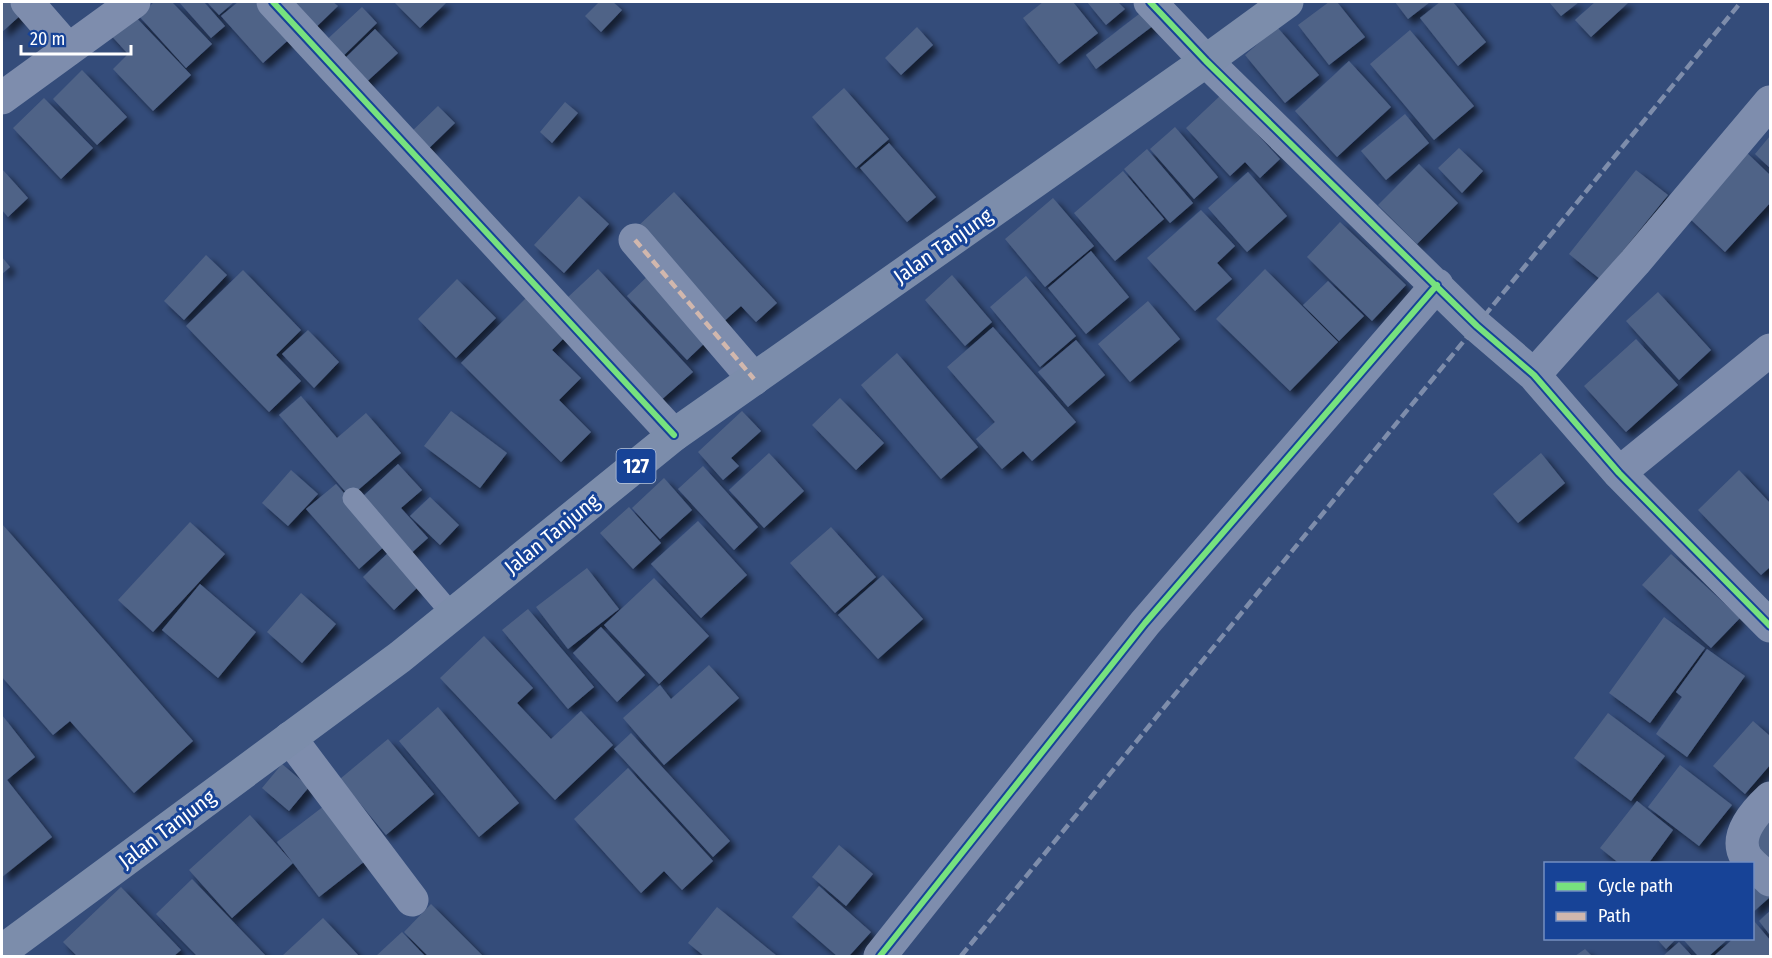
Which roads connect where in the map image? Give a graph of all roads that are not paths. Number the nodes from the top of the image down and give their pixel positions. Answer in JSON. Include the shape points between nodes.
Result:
{"nodes":[{"id":1,"x":27,"y":2,"type":"edge"},
{"id":2,"x":134,"y":2,"type":"edge"},
{"id":3,"x":273,"y":2,"type":"edge"},
{"id":4,"x":1150,"y":2,"type":"edge"},
{"id":5,"x":1287,"y":2,"type":"edge"},
{"id":6,"x":68,"y":49,"type":"junction"},
{"id":7,"x":1206,"y":61,"type":"junction"},
{"id":8,"x":2,"y":98,"type":"edge"},
{"id":9,"x":1770,"y":102,"type":"edge"},
{"id":10,"x":635,"y":240,"type":"dead end"},
{"id":11,"x":1437,"y":285,"type":"junction"},
{"id":12,"x":1770,"y":350,"type":"edge"},
{"id":13,"x":1534,"y":375,"type":"junction"},
{"id":14,"x":754,"y":378,"type":"junction"},
{"id":15,"x":674,"y":435,"type":"junction"},
{"id":16,"x":1619,"y":473,"type":"junction"},
{"id":17,"x":353,"y":498,"type":"dead end"},
{"id":18,"x":453,"y":614,"type":"junction"},
{"id":19,"x":1770,"y":626,"type":"edge"},
{"id":20,"x":290,"y":738,"type":"junction"},
{"id":21,"x":1770,"y":798,"type":"edge"},
{"id":22,"x":1751,"y":862,"type":"edge"},
{"id":23,"x":1754,"y":865,"type":"edge"},
{"id":24,"x":1770,"y":880,"type":"edge"},
{"id":25,"x":411,"y":900,"type":"dead end"},
{"id":26,"x":2,"y":951,"type":"edge"},
{"id":27,"x":880,"y":957,"type":"edge"}],
"edges":[{"from":1,"to":6,"type":"street"},
{"from":2,"to":6,"type":"street"},
{"from":3,"to":15,"type":"street"},
{"from":4,"to":7,"type":"street"},
{"from":5,"to":7,"type":"main road","name":"Jalan Tanjung","number":"127"},
{"from":6,"to":8,"type":"street"},
{"from":7,"to":11,"type":"street"},
{"from":7,"to":14,"type":"main road","name":"Jalan Tanjung","number":"127"},
{"from":9,"to":13,"type":"street"},
{"from":10,"to":14,"type":"street"},
{"from":11,"to":13,"type":"street"},
{"from":11,"to":27,"type":"street","via":[[1145,623]]},
{"from":12,"to":16,"type":"street"},
{"from":13,"to":16,"type":"street"},
{"from":14,"to":15,"type":"main road","name":"Jalan Tanjung","number":"127"},
{"from":15,"to":18,"type":"main road","name":"Jalan Tanjung","number":"127"},
{"from":16,"to":19,"type":"street"},
{"from":17,"to":18,"type":"lane"},
{"from":18,"to":20,"type":"main road","name":"Jalan Tanjung","number":"127"},
{"from":20,"to":25,"type":"street"},
{"from":20,"to":26,"type":"main road","name":"Jalan Tanjung","number":"127"},
{"from":21,"to":22,"type":"street","via":[[1746,828],[1742,846]]},
{"from":23,"to":24,"type":"street"}]}
